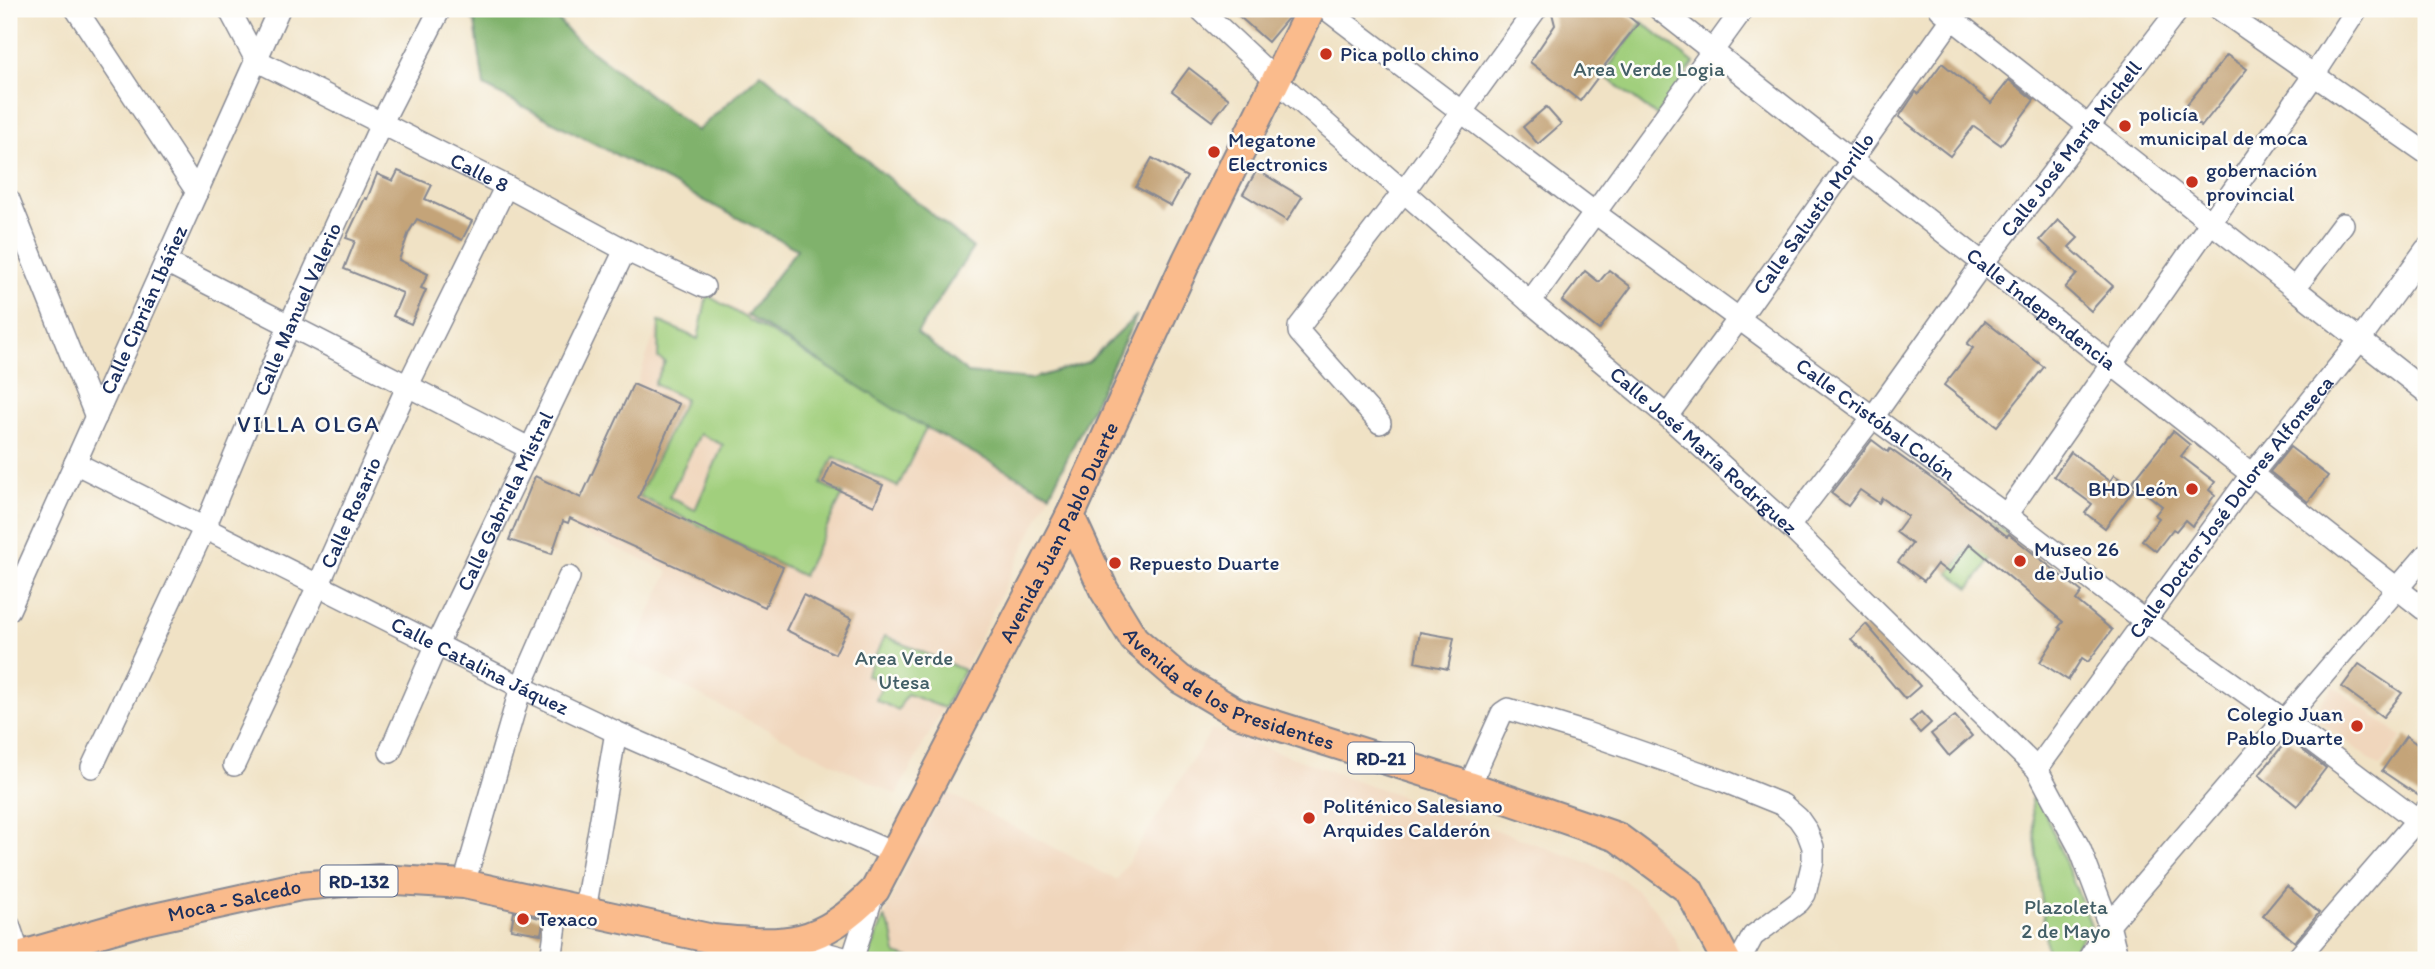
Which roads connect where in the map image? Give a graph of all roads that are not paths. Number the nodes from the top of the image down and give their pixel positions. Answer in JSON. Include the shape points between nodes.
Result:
{"nodes":[{"id":1,"x":76,"y":9,"type":"edge"},
{"id":2,"x":229,"y":9,"type":"edge"},
{"id":3,"x":279,"y":9,"type":"edge"},
{"id":4,"x":440,"y":9,"type":"edge"},
{"id":5,"x":1200,"y":9,"type":"edge"},
{"id":6,"x":1311,"y":9,"type":"edge"},
{"id":7,"x":1326,"y":9,"type":"edge"},
{"id":8,"x":1536,"y":9,"type":"edge"},
{"id":9,"x":1659,"y":9,"type":"edge"},
{"id":10,"x":1743,"y":9,"type":"edge"},
{"id":11,"x":2179,"y":9,"type":"edge"},
{"id":12,"x":2219,"y":9,"type":"edge"},
{"id":13,"x":2357,"y":9,"type":"edge"},
{"id":14,"x":1950,"y":12,"type":"edge"},
{"id":15,"x":1713,"y":51,"type":"junction"},
{"id":16,"x":256,"y":60,"type":"junction"},
{"id":17,"x":2314,"y":75,"type":"junction"},
{"id":18,"x":1277,"y":81,"type":"junction"},
{"id":19,"x":1462,"y":111,"type":"junction"},
{"id":20,"x":382,"y":122,"type":"junction"},
{"id":21,"x":2088,"y":126,"type":"junction"},
{"id":22,"x":2426,"y":153,"type":"edge"},
{"id":23,"x":1851,"y":159,"type":"junction"},
{"id":24,"x":506,"y":186,"type":"junction"},
{"id":25,"x":1404,"y":191,"type":"junction"},
{"id":26,"x":197,"y":192,"type":"junction"},
{"id":27,"x":9,"y":203,"type":"edge"},
{"id":28,"x":1595,"y":214,"type":"junction"},
{"id":29,"x":2211,"y":223,"type":"junction"},
{"id":30,"x":2343,"y":224,"type":"dead end"},
{"id":31,"x":2426,"y":249,"type":"edge"},
{"id":32,"x":625,"y":250,"type":"junction"},
{"id":33,"x":166,"y":262,"type":"junction"},
{"id":34,"x":1983,"y":263,"type":"junction"},
{"id":35,"x":704,"y":287,"type":"dead end"},
{"id":36,"x":2295,"y":288,"type":"junction"},
{"id":37,"x":1530,"y":302,"type":"junction"},
{"id":38,"x":1738,"y":320,"type":"junction"},
{"id":39,"x":289,"y":326,"type":"junction"},
{"id":40,"x":2360,"y":340,"type":"junction"},
{"id":41,"x":2112,"y":365,"type":"junction"},
{"id":42,"x":407,"y":387,"type":"junction"},
{"id":43,"x":2426,"y":392,"type":"edge"},
{"id":44,"x":96,"y":416,"type":"junction"},
{"id":45,"x":1667,"y":416,"type":"junction"},
{"id":46,"x":1873,"y":417,"type":"junction"},
{"id":47,"x":1380,"y":423,"type":"dead end"},
{"id":48,"x":529,"y":448,"type":"junction"},
{"id":49,"x":75,"y":463,"type":"junction"},
{"id":50,"x":2251,"y":475,"type":"junction"},
{"id":51,"x":2006,"y":515,"type":"junction"},
{"id":52,"x":1070,"y":516,"type":"junction"},
{"id":53,"x":1789,"y":526,"type":"junction"},
{"id":54,"x":205,"y":527,"type":"junction"},
{"id":55,"x":2426,"y":555,"type":"edge"},
{"id":56,"x":569,"y":577,"type":"dead end"},
{"id":57,"x":318,"y":586,"type":"junction"},
{"id":58,"x":2397,"y":588,"type":"junction"},
{"id":59,"x":9,"y":610,"type":"edge"},
{"id":60,"x":2426,"y":611,"type":"edge"},
{"id":61,"x":2145,"y":621,"type":"junction"},
{"id":62,"x":436,"y":646,"type":"junction"},
{"id":63,"x":521,"y":687,"type":"junction"},
{"id":64,"x":2284,"y":720,"type":"junction"},
{"id":65,"x":616,"y":732,"type":"junction"},
{"id":66,"x":390,"y":752,"type":"dead end"},
{"id":67,"x":234,"y":765,"type":"dead end"},
{"id":68,"x":92,"y":767,"type":"dead end"},
{"id":69,"x":2037,"y":769,"type":"junction"},
{"id":70,"x":1469,"y":786,"type":"junction"},
{"id":71,"x":2423,"y":819,"type":"edge"},
{"id":72,"x":893,"y":853,"type":"junction"},
{"id":73,"x":464,"y":884,"type":"junction"},
{"id":74,"x":875,"y":890,"type":"junction"},
{"id":75,"x":572,"y":907,"type":"junction"},
{"id":76,"x":9,"y":925,"type":"edge"},
{"id":77,"x":2109,"y":925,"type":"junction"},
{"id":78,"x":713,"y":939,"type":"joint"},
{"id":79,"x":782,"y":951,"type":"edge"},
{"id":80,"x":14,"y":957,"type":"edge"},
{"id":81,"x":551,"y":960,"type":"edge"},
{"id":82,"x":852,"y":960,"type":"edge"},
{"id":83,"x":1726,"y":960,"type":"edge"},
{"id":84,"x":1740,"y":960,"type":"edge"},
{"id":85,"x":2088,"y":960,"type":"edge"},
{"id":86,"x":2118,"y":960,"type":"edge"},
{"id":87,"x":2296,"y":960,"type":"edge"}],
"edges":[{"from":1,"to":26,"type":"street"},
{"from":2,"to":16,"type":"street"},
{"from":3,"to":16,"type":"street","name":"Calle Ciprián Ibáñez"},
{"from":4,"to":20,"type":"street","name":"Calle Manuel Valerio"},
{"from":5,"to":18,"type":"street","name":"Calle José María Rodríguez"},
{"from":6,"to":18,"type":"main road","name":"Avenida Juan Pablo Duarte"},
{"from":7,"to":19,"type":"street","name":"Calle Cristóbal Colón"},
{"from":8,"to":19,"type":"street"},
{"from":9,"to":15,"type":"street","name":"Calle Independencia"},
{"from":10,"to":15,"type":"street"},
{"from":11,"to":21,"type":"street","name":"Calle José María Michell"},
{"from":12,"to":17,"type":"street"},
{"from":13,"to":17,"type":"street"},
{"from":14,"to":21,"type":"street"},
{"from":14,"to":23,"type":"street","name":"Calle Salustio Morillo"},
{"from":15,"to":23,"type":"street","name":"Calle Independencia"},
{"from":15,"to":28,"type":"street"},
{"from":16,"to":20,"type":"street","name":"Calle 8"},
{"from":16,"to":26,"type":"street","name":"Calle Ciprián Ibáñez"},
{"from":17,"to":22,"type":"street"},
{"from":17,"to":29,"type":"street"},
{"from":18,"to":25,"type":"street","name":"Calle José María Rodríguez"},
{"from":18,"to":52,"type":"main road","name":"Avenida Juan Pablo Duarte","via":[[1187,260]]},
{"from":19,"to":25,"type":"street"},
{"from":19,"to":28,"type":"street","name":"Calle Cristóbal Colón"},
{"from":20,"to":24,"type":"street","name":"Calle 8"},
{"from":20,"to":39,"type":"street","name":"Calle Manuel Valerio"},
{"from":21,"to":29,"type":"street"},
{"from":21,"to":34,"type":"street","name":"Calle José María Michell"},
{"from":23,"to":34,"type":"street","name":"Calle Independencia"},
{"from":23,"to":38,"type":"street","name":"Calle Salustio Morillo"},
{"from":24,"to":32,"type":"street","name":"Calle 8"},
{"from":24,"to":42,"type":"street","name":"Calle Rosario"},
{"from":25,"to":37,"type":"street","name":"Calle José María Rodríguez"},
{"from":25,"to":47,"type":"street","via":[[1299,328]]},
{"from":26,"to":33,"type":"street","name":"Calle Ciprián Ibáñez"},
{"from":27,"to":44,"type":"street"},
{"from":28,"to":37,"type":"street"},
{"from":28,"to":38,"type":"street","name":"Calle Cristóbal Colón"},
{"from":29,"to":36,"type":"street"},
{"from":29,"to":41,"type":"street"},
{"from":30,"to":36,"type":"street"},
{"from":31,"to":40,"type":"street","name":"Calle Doctor José Dolores Alfonseca"},
{"from":32,"to":35,"type":"street","name":"Calle 8"},
{"from":32,"to":48,"type":"street","name":"Calle Gabriela Mistral"},
{"from":33,"to":39,"type":"street"},
{"from":33,"to":44,"type":"street","name":"Calle Ciprián Ibáñez"},
{"from":34,"to":41,"type":"street","name":"Calle Independencia"},
{"from":34,"to":46,"type":"street","name":"Calle José María Michell"},
{"from":36,"to":40,"type":"street"},
{"from":37,"to":45,"type":"street","name":"Calle José María Rodríguez"},
{"from":38,"to":45,"type":"street","name":"Calle Salustio Morillo"},
{"from":38,"to":46,"type":"street","name":"Calle Cristóbal Colón"},
{"from":39,"to":42,"type":"street"},
{"from":39,"to":54,"type":"street","name":"Calle Manuel Valerio"},
{"from":40,"to":43,"type":"street"},
{"from":40,"to":50,"type":"street","name":"Calle Doctor José Dolores Alfonseca"},
{"from":41,"to":50,"type":"street","name":"Calle Independencia"},
{"from":41,"to":51,"type":"street"},
{"from":42,"to":48,"type":"street"},
{"from":42,"to":57,"type":"street","name":"Calle Rosario"},
{"from":44,"to":49,"type":"street","name":"Calle Ciprián Ibáñez"},
{"from":45,"to":53,"type":"street","name":"Calle José María Rodríguez"},
{"from":46,"to":51,"type":"street","name":"Calle Cristóbal Colón"},
{"from":46,"to":53,"type":"street","name":"Calle José María Michell"},
{"from":48,"to":62,"type":"street","name":"Calle Gabriela Mistral"},
{"from":49,"to":54,"type":"street","name":"Calle Catalina Jáquez"},
{"from":49,"to":59,"type":"street","name":"Calle Ciprián Ibáñez"},
{"from":50,"to":58,"type":"street","name":"Calle Independencia"},
{"from":50,"to":61,"type":"street","name":"Calle Doctor José Dolores Alfonseca"},
{"from":51,"to":61,"type":"street","name":"Calle Cristóbal Colón"},
{"from":52,"to":70,"type":"main road","name":"Avenida de los Presidentes","number":"RD-21","via":[[1104,590],[1135,639],[1181,680],[1237,713]]},
{"from":52,"to":72,"type":"main road","name":"Avenida Juan Pablo Duarte","number":"RD-132"},
{"from":53,"to":69,"type":"street","name":"Calle José María Rodríguez"},
{"from":54,"to":57,"type":"street","name":"Calle Catalina Jáquez"},
{"from":54,"to":68,"type":"street","name":"Calle Manuel Valerio"},
{"from":55,"to":58,"type":"street"},
{"from":56,"to":63,"type":"street"},
{"from":57,"to":62,"type":"street","name":"Calle Catalina Jáquez"},
{"from":57,"to":67,"type":"street","name":"Calle Rosario"},
{"from":58,"to":60,"type":"street","name":"Calle Independencia"},
{"from":58,"to":64,"type":"street"},
{"from":61,"to":64,"type":"street","name":"Calle Cristóbal Colón"},
{"from":61,"to":69,"type":"street","name":"Calle Doctor José Dolores Alfonseca"},
{"from":62,"to":63,"type":"street","name":"Calle Catalina Jáquez"},
{"from":62,"to":66,"type":"street","name":"Calle Gabriela Mistral"},
{"from":63,"to":65,"type":"street","name":"Calle Catalina Jáquez"},
{"from":63,"to":73,"type":"street"},
{"from":64,"to":71,"type":"street","name":"Calle Cristóbal Colón"},
{"from":64,"to":77,"type":"street"},
{"from":65,"to":72,"type":"street","name":"Calle Catalina Jáquez"},
{"from":65,"to":75,"type":"street"},
{"from":69,"to":77,"type":"street","name":"Calle José María Rodríguez","via":[[2080,849]]},
{"from":70,"to":83,"type":"main road","name":"Avenida de los Presidentes","number":"RD-21","via":[[1617,837],[1689,890]]},
{"from":70,"to":84,"type":"street","via":[[1507,709],[1709,775],[1783,805],[1798,818],[1813,847],[1808,883],[1801,899],[1753,936]]},
{"from":71,"to":87,"type":"street"},
{"from":72,"to":74,"type":"main road","name":"Avenida Juan Pablo Duarte","number":"RD-132"},
{"from":73,"to":75,"type":"main road","name":"Moca - Salcedo","number":"RD-132"},
{"from":73,"to":80,"type":"main road","name":"Moca - Salcedo","number":"RD-132","via":[[379,879],[300,886],[141,921]]},
{"from":74,"to":79,"type":"main road","name":"Avenida Juan Pablo Duarte","number":"RD-132","via":[[826,930]]},
{"from":74,"to":82,"type":"street"},
{"from":75,"to":78,"type":"main road","name":"Moca - Salcedo","number":"RD-132"},
{"from":75,"to":81,"type":"street"},
{"from":76,"to":80,"type":"street"},
{"from":77,"to":85,"type":"street"},
{"from":77,"to":86,"type":"street","name":"Calle José María Rodríguez"},
{"from":78,"to":79,"type":"main road","name":"Avenida Juan Pablo Duarte","number":"RD-132"},
{"from":79,"to":82,"type":"street"}]}
